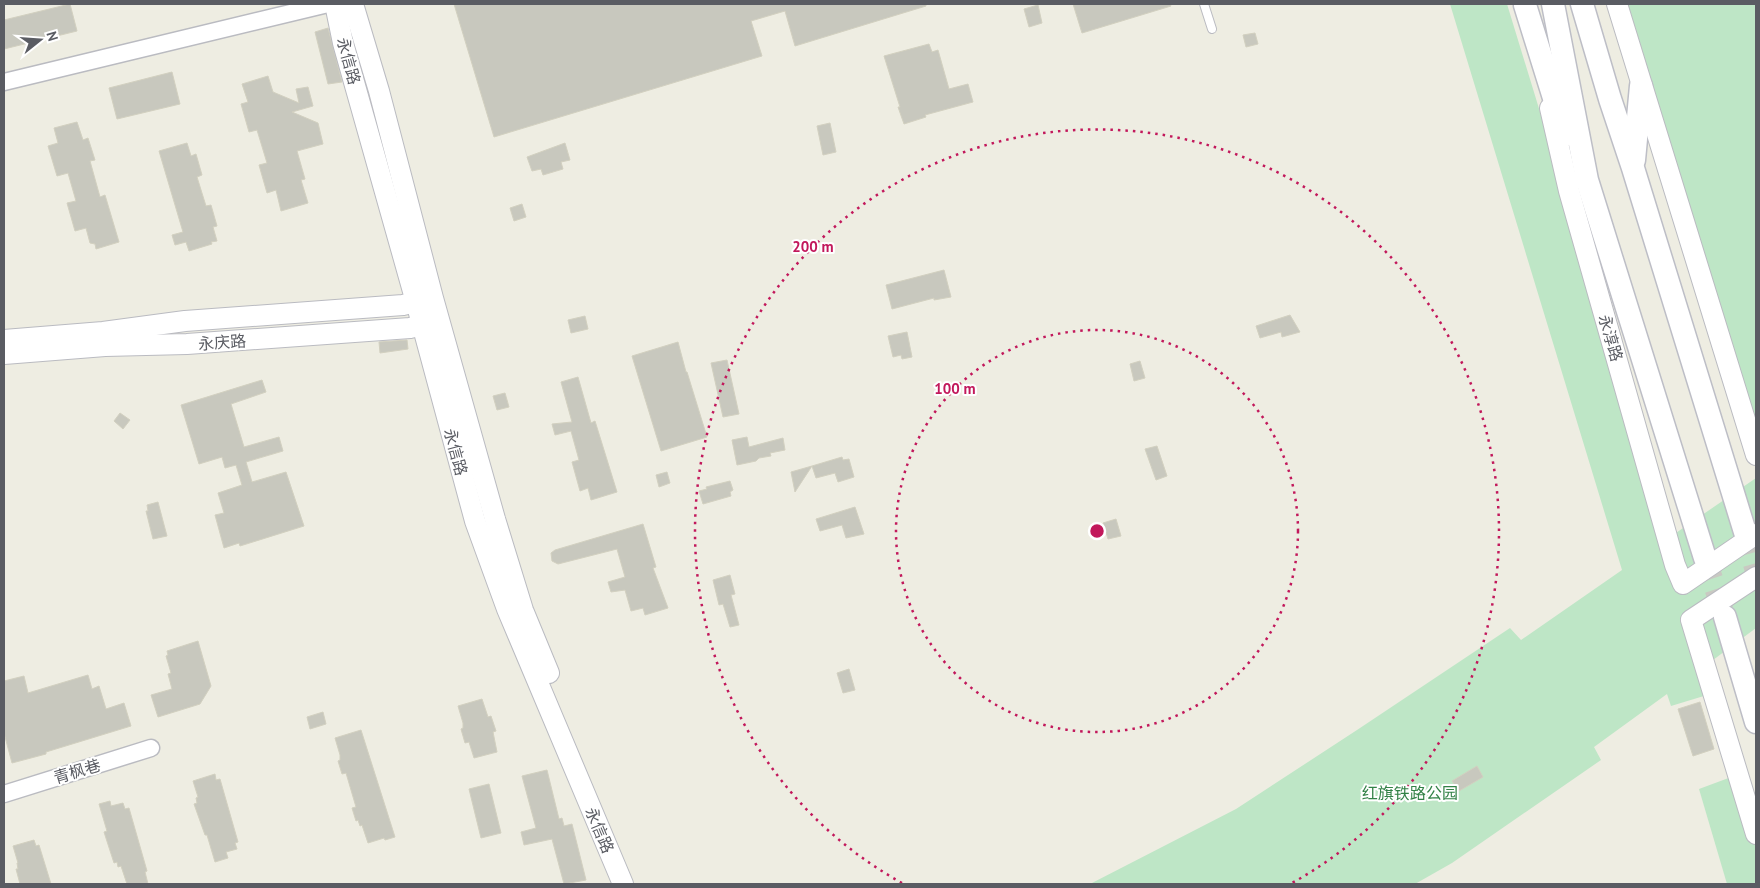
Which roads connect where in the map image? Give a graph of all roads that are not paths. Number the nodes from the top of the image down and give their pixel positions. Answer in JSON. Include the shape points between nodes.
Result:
{"nodes":[{"id":1,"x":328,"y":4,"type":"edge"},
{"id":2,"x":335,"y":4,"type":"edge"},
{"id":3,"x":352,"y":4,"type":"edge"},
{"id":4,"x":1204,"y":4,"type":"edge"},
{"id":5,"x":1525,"y":4,"type":"edge"},
{"id":6,"x":1553,"y":4,"type":"edge"},
{"id":7,"x":1582,"y":4,"type":"edge"},
{"id":8,"x":1617,"y":4,"type":"edge"},
{"id":9,"x":1212,"y":29,"type":"dead end"},
{"id":10,"x":4,"y":82,"type":"edge"},
{"id":11,"x":1641,"y":86,"type":"junction"},
{"id":12,"x":1633,"y":168,"type":"junction"},
{"id":13,"x":1588,"y":180,"type":"junction"},
{"id":14,"x":424,"y":300,"type":"junction"},
{"id":15,"x":431,"y":323,"type":"junction"},
{"id":16,"x":4,"y":340,"type":"edge"},
{"id":17,"x":4,"y":354,"type":"edge"},
{"id":18,"x":1756,"y":455,"type":"edge"},
{"id":19,"x":1751,"y":533,"type":"edge"},
{"id":20,"x":1705,"y":558,"type":"tunnel mouth"},
{"id":21,"x":1756,"y":577,"type":"edge"},
{"id":22,"x":1725,"y":617,"type":"tunnel mouth"},
{"id":23,"x":1756,"y":722,"type":"edge"},
{"id":24,"x":151,"y":748,"type":"dead end"},
{"id":25,"x":4,"y":794,"type":"edge"},
{"id":26,"x":1756,"y":834,"type":"edge"},
{"id":27,"x":623,"y":884,"type":"edge"},
{"id":28,"x":638,"y":884,"type":"edge"}],
"edges":[{"from":1,"to":10,"type":"street"},
{"from":2,"to":14,"type":"street","name":"永信路","via":[[346,52]]},
{"from":3,"to":14,"type":"street","name":"永信路","via":[[379,91]]},
{"from":4,"to":9,"type":"lane"},
{"from":5,"to":13,"type":"main road","via":[[1559,114]]},
{"from":5,"to":19,"type":"street","name":"永淳路","via":[[1569,191],[1683,584]]},
{"from":6,"to":13,"type":"main road","name":"永淳路"},
{"from":7,"to":12,"type":"main road","name":"永淳路"},
{"from":8,"to":11,"type":"street"},
{"from":11,"to":12,"type":"main road"},
{"from":11,"to":18,"type":"street"},
{"from":12,"to":19,"type":"main road","name":"永淳路"},
{"from":13,"to":20,"type":"main road","name":"永淳路"},
{"from":14,"to":15,"type":"street","name":"永信路"},
{"from":14,"to":16,"type":"street","name":"永庆路","via":[[403,305],[185,321]]},
{"from":15,"to":17,"type":"street","name":"永庆路","via":[[410,328]]},
{"from":15,"to":27,"type":"street","name":"永信路","via":[[475,521],[485,551]]},
{"from":15,"to":28,"type":"street","name":"永信路","via":[[524,610]]},
{"from":21,"to":26,"type":"street","via":[[1691,620]]},
{"from":22,"to":23,"type":"main road"},
{"from":24,"to":25,"type":"street","name":"青枫巷"}]}
